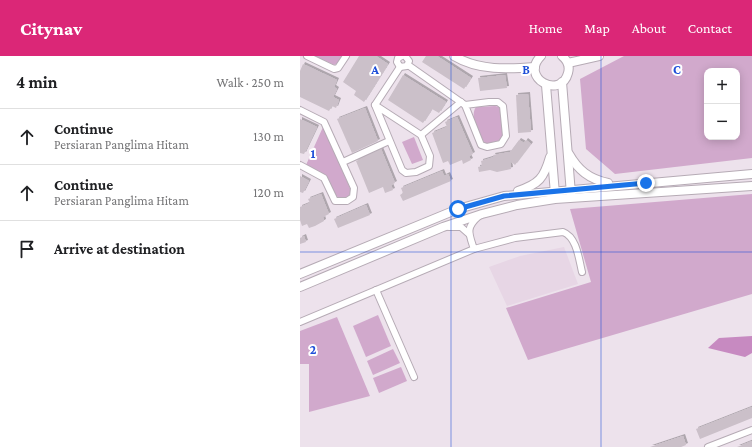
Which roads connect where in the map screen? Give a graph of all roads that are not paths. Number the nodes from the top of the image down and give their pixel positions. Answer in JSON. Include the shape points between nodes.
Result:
{"nodes":[{"id":1,"x":307,"y":56,"type":"edge"},
{"id":2,"x":346,"y":56,"type":"edge"},
{"id":3,"x":454,"y":56,"type":"edge"},
{"id":4,"x":542,"y":56,"type":"edge"},
{"id":5,"x":562,"y":56,"type":"edge"},
{"id":6,"x":598,"y":56,"type":"edge"},
{"id":7,"x":402,"y":57,"type":"edge"},
{"id":8,"x":568,"y":64,"type":"junction"},
{"id":9,"x":408,"y":65,"type":"junction"},
{"id":10,"x":400,"y":67,"type":"junction"},
{"id":11,"x":535,"y":67,"type":"junction"},
{"id":12,"x":562,"y":82,"type":"junction"},
{"id":13,"x":546,"y":85,"type":"junction"},
{"id":14,"x":463,"y":103,"type":"junction"},
{"id":15,"x":376,"y":106,"type":"junction"},
{"id":16,"x":300,"y":110,"type":"edge"},
{"id":17,"x":393,"y":116,"type":"junction"},
{"id":18,"x":382,"y":123,"type":"junction"},
{"id":19,"x":421,"y":135,"type":"junction"},
{"id":20,"x":389,"y":141,"type":"junction"},
{"id":21,"x":552,"y":152,"type":"junction"},
{"id":22,"x":568,"y":152,"type":"junction"},
{"id":23,"x":342,"y":162,"type":"junction"},
{"id":24,"x":300,"y":165,"type":"edge"},
{"id":25,"x":752,"y":174,"type":"edge"},
{"id":26,"x":616,"y":185,"type":"junction"},
{"id":27,"x":752,"y":186,"type":"edge"},
{"id":28,"x":570,"y":189,"type":"junction"},
{"id":29,"x":554,"y":190,"type":"junction"},
{"id":30,"x":504,"y":196,"type":"junction"},
{"id":31,"x":571,"y":198,"type":"junction"},
{"id":32,"x":555,"y":199,"type":"junction"},
{"id":33,"x":482,"y":214,"type":"junction"},
{"id":34,"x":443,"y":227,"type":"junction"},
{"id":35,"x":469,"y":234,"type":"junction"},
{"id":36,"x":474,"y":250,"type":"junction"},
{"id":37,"x":582,"y":272,"type":"dead end"},
{"id":38,"x":300,"y":274,"type":"edge"},
{"id":39,"x":300,"y":287,"type":"edge"},
{"id":40,"x":376,"y":290,"type":"junction"},
{"id":41,"x":300,"y":322,"type":"edge"},
{"id":42,"x":414,"y":377,"type":"dead end"},
{"id":43,"x":752,"y":430,"type":"edge"},
{"id":44,"x":708,"y":447,"type":"edge"}],
"edges":[{"from":1,"to":2,"type":"street","via":[[334,68],[338,68]]},
{"from":3,"to":11,"type":"main road","via":[[473,65],[496,68]]},
{"from":4,"to":11,"type":"main road"},
{"from":5,"to":8,"type":"main road"},
{"from":6,"to":8,"type":"main road"},
{"from":7,"to":9,"type":"street","via":[[409,61]]},
{"from":7,"to":10,"type":"street","via":[[398,64]]},
{"from":8,"to":12,"type":"main road","via":[[568,74]]},
{"from":9,"to":10,"type":"street"},
{"from":9,"to":14,"type":"street"},
{"from":10,"to":15,"type":"street"},
{"from":11,"to":13,"type":"main road","via":[[538,78]]},
{"from":12,"to":13,"type":"main road","via":[[557,85]]},
{"from":12,"to":22,"type":"main road"},
{"from":13,"to":21,"type":"main road"},
{"from":14,"to":14,"type":"street","via":[[498,102],[503,106],[505,140],[494,147],[481,145]]},
{"from":14,"to":19,"type":"street"},
{"from":15,"to":17,"type":"street"},
{"from":15,"to":18,"type":"street"},
{"from":16,"to":23,"type":"street","via":[[324,122]]},
{"from":17,"to":18,"type":"street","via":[[384,117]]},
{"from":17,"to":19,"type":"street"},
{"from":18,"to":20,"type":"street"},
{"from":19,"to":20,"type":"street","via":[[430,156],[430,163],[426,168],[411,174],[402,170]]},
{"from":20,"to":23,"type":"street"},
{"from":21,"to":29,"type":"main road"},
{"from":21,"to":30,"type":"main road","via":[[546,171],[539,181]]},
{"from":22,"to":26,"type":"main road","via":[[577,166],[588,176]]},
{"from":22,"to":28,"type":"main road"},
{"from":23,"to":24,"type":"street","via":[[354,188],[354,194],[347,201],[340,202],[335,201],[324,178]]},
{"from":25,"to":26,"type":"main road"},
{"from":26,"to":28,"type":"main road"},
{"from":27,"to":31,"type":"main road"},
{"from":28,"to":29,"type":"main road"},
{"from":28,"to":31,"type":"main road"},
{"from":29,"to":30,"type":"main road"},
{"from":29,"to":32,"type":"main road"},
{"from":30,"to":38,"type":"main road","via":[[458,209]]},
{"from":31,"to":32,"type":"main road"},
{"from":32,"to":33,"type":"main road"},
{"from":33,"to":34,"type":"main road"},
{"from":33,"to":35,"type":"street","via":[[471,223]]},
{"from":34,"to":35,"type":"street","via":[[461,228]]},
{"from":34,"to":39,"type":"main road"},
{"from":35,"to":36,"type":"street"},
{"from":36,"to":37,"type":"street","via":[[515,238],[563,232],[571,237]]},
{"from":36,"to":40,"type":"street"},
{"from":40,"to":41,"type":"street"},
{"from":40,"to":42,"type":"street"},
{"from":43,"to":44,"type":"street"}]}
